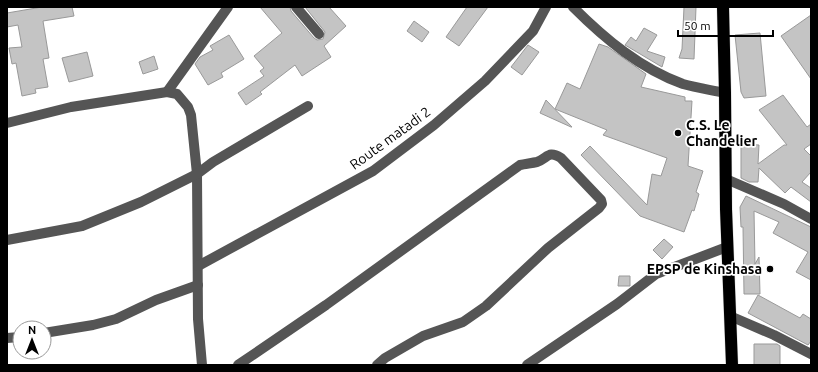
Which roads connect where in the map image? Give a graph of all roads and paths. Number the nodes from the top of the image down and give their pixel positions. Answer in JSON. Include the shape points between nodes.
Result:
{"nodes":[{"id":1,"x":228,"y":7,"type":"edge"},
{"id":2,"x":296,"y":7,"type":"edge"},
{"id":3,"x":546,"y":7,"type":"edge"},
{"id":4,"x":573,"y":7,"type":"edge"},
{"id":5,"x":722,"y":7,"type":"edge"},
{"id":6,"x":319,"y":34,"type":"dead end"},
{"id":7,"x":166,"y":92,"type":"junction"},
{"id":8,"x":725,"y":93,"type":"junction"},
{"id":9,"x":308,"y":106,"type":"dead end"},
{"id":10,"x":7,"y":123,"type":"edge"},
{"id":11,"x":197,"y":174,"type":"junction"},
{"id":12,"x":726,"y":179,"type":"junction"},
{"id":13,"x":811,"y":219,"type":"edge"},
{"id":14,"x":7,"y":240,"type":"edge"},
{"id":15,"x":727,"y":247,"type":"junction"},
{"id":16,"x":198,"y":266,"type":"junction"},
{"id":17,"x":198,"y":285,"type":"junction"},
{"id":18,"x":730,"y":316,"type":"junction"},
{"id":19,"x":52,"y":332,"type":"edge"},
{"id":20,"x":811,"y":354,"type":"edge"},
{"id":21,"x":202,"y":365,"type":"edge"},
{"id":22,"x":238,"y":365,"type":"edge"},
{"id":23,"x":377,"y":365,"type":"edge"},
{"id":24,"x":526,"y":365,"type":"edge"},
{"id":25,"x":732,"y":365,"type":"edge"}],
"edges":[{"from":1,"to":7,"type":"street"},
{"from":2,"to":6,"type":"street"},
{"from":3,"to":16,"type":"street","name":"Route matadi 2","via":[[533,31],[485,81],[434,125],[379,166]]},
{"from":4,"to":8,"type":"street","via":[[629,56],[656,72],[684,84]]},
{"from":5,"to":8,"type":"highway"},
{"from":7,"to":10,"type":"street","via":[[71,107]]},
{"from":7,"to":11,"type":"street","via":[[177,94],[191,115]]},
{"from":8,"to":12,"type":"highway"},
{"from":9,"to":11,"type":"street"},
{"from":11,"to":14,"type":"street","via":[[141,202],[82,226]]},
{"from":11,"to":16,"type":"street"},
{"from":12,"to":13,"type":"street","via":[[784,204]]},
{"from":12,"to":15,"type":"highway"},
{"from":15,"to":18,"type":"highway"},
{"from":15,"to":24,"type":"street","via":[[656,274],[617,304]]},
{"from":16,"to":17,"type":"street"},
{"from":17,"to":19,"type":"street","via":[[156,300],[116,319]]},
{"from":17,"to":21,"type":"street"},
{"from":18,"to":20,"type":"street"},
{"from":18,"to":25,"type":"highway"},
{"from":22,"to":23,"type":"street","via":[[520,165],[555,154],[601,200],[600,208],[548,248],[486,306],[463,322],[423,336]]}]}
